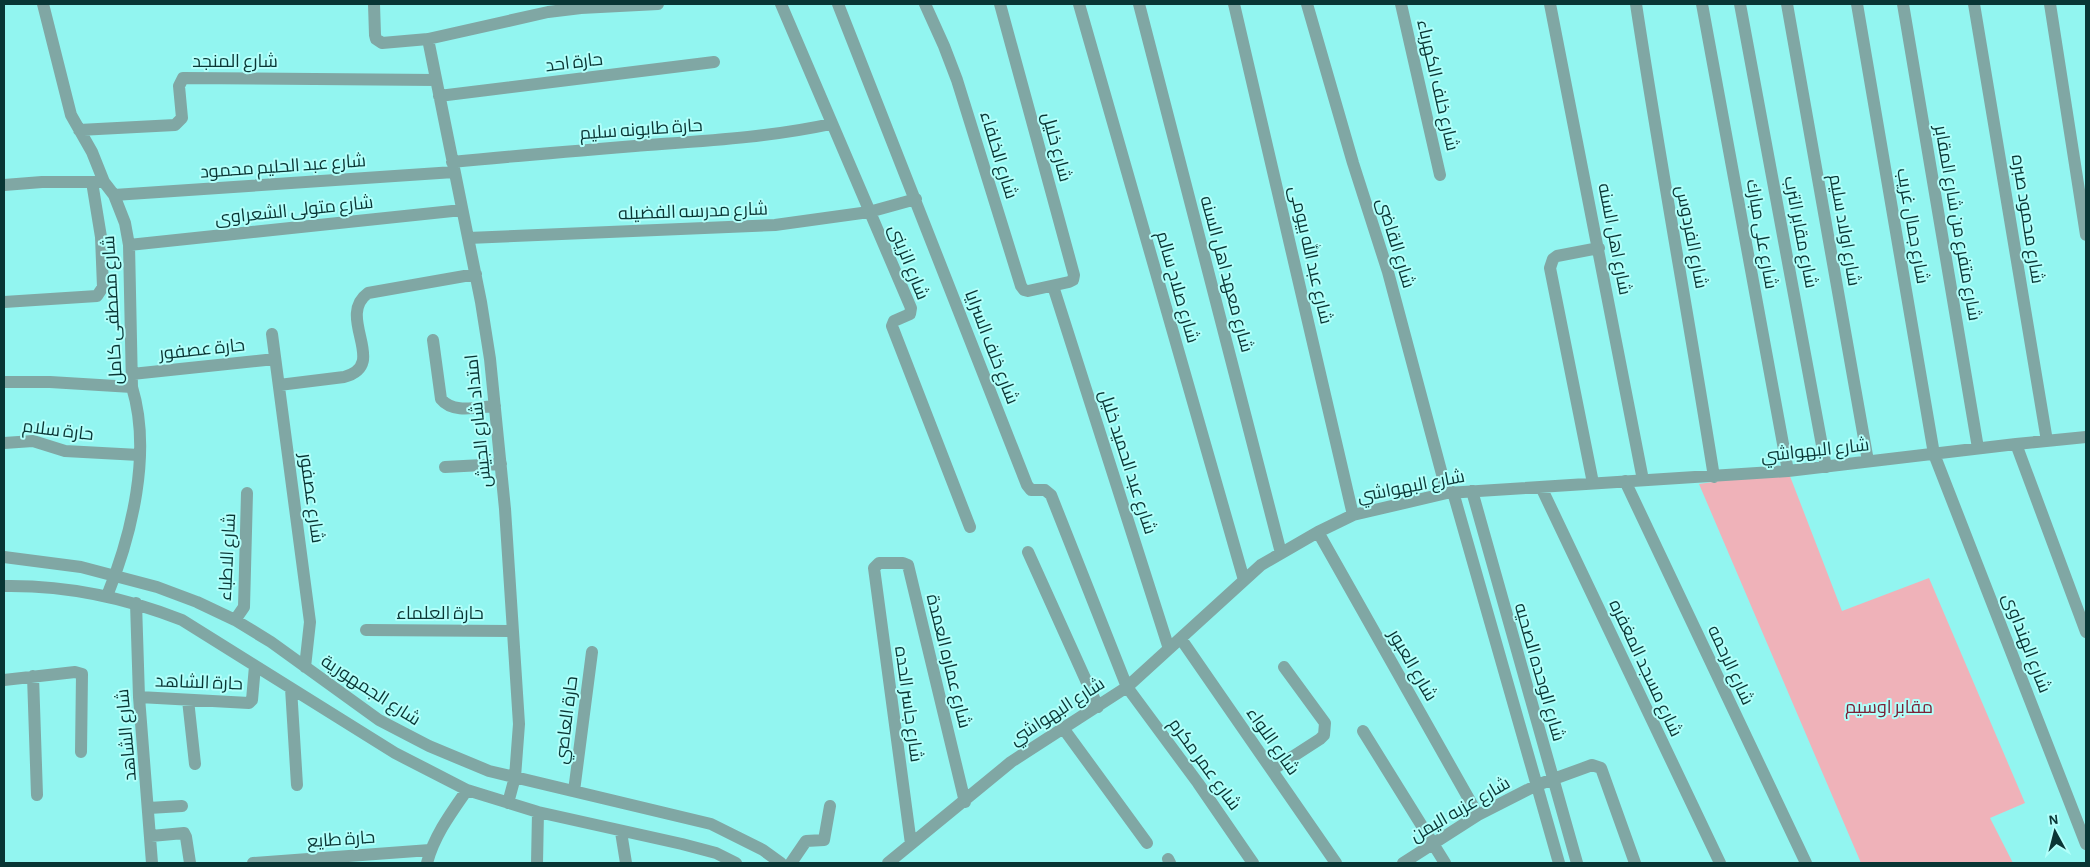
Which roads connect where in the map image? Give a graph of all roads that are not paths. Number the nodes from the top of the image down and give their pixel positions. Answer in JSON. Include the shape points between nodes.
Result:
{"nodes":[{"id":1,"x":42,"y":4,"type":"edge"},
{"id":2,"x":374,"y":4,"type":"edge"},
{"id":3,"x":658,"y":4,"type":"edge"},
{"id":4,"x":781,"y":4,"type":"edge"},
{"id":5,"x":838,"y":4,"type":"edge"},
{"id":6,"x":925,"y":4,"type":"edge"},
{"id":7,"x":1000,"y":4,"type":"edge"},
{"id":8,"x":1079,"y":4,"type":"edge"},
{"id":9,"x":1139,"y":4,"type":"edge"},
{"id":10,"x":1234,"y":4,"type":"edge"},
{"id":11,"x":1308,"y":4,"type":"edge"},
{"id":12,"x":1401,"y":4,"type":"edge"},
{"id":13,"x":1550,"y":4,"type":"edge"},
{"id":14,"x":1636,"y":4,"type":"edge"},
{"id":15,"x":1702,"y":4,"type":"edge"},
{"id":16,"x":1740,"y":4,"type":"edge"},
{"id":17,"x":1787,"y":4,"type":"edge"},
{"id":18,"x":1857,"y":4,"type":"edge"},
{"id":19,"x":1903,"y":4,"type":"edge"},
{"id":20,"x":1974,"y":4,"type":"edge"},
{"id":21,"x":2050,"y":4,"type":"edge"},
{"id":22,"x":581,"y":6,"type":"edge"},
{"id":23,"x":529,"y":10,"type":"edge"},
{"id":24,"x":428,"y":40,"type":"junction"},
{"id":25,"x":714,"y":62,"type":"dead end"},
{"id":26,"x":436,"y":80,"type":"junction"},
{"id":27,"x":439,"y":96,"type":"junction"},
{"id":28,"x":832,"y":124,"type":"junction"},
{"id":29,"x":78,"y":130,"type":"junction"},
{"id":30,"x":453,"y":167,"type":"junction"},
{"id":31,"x":1440,"y":175,"type":"dead end"},
{"id":32,"x":98,"y":182,"type":"junction"},
{"id":33,"x":4,"y":185,"type":"edge"},
{"id":34,"x":114,"y":195,"type":"junction"},
{"id":35,"x":916,"y":199,"type":"junction"},
{"id":36,"x":462,"y":210,"type":"junction"},
{"id":37,"x":869,"y":212,"type":"junction"},
{"id":38,"x":2086,"y":235,"type":"edge"},
{"id":39,"x":468,"y":238,"type":"junction"},
{"id":40,"x":129,"y":245,"type":"junction"},
{"id":41,"x":1599,"y":248,"type":"junction"},
{"id":42,"x":476,"y":274,"type":"junction"},
{"id":43,"x":1053,"y":286,"type":"junction"},
{"id":44,"x":4,"y":302,"type":"edge"},
{"id":45,"x":272,"y":334,"type":"dead end"},
{"id":46,"x":432,"y":340,"type":"dead end"},
{"id":47,"x":275,"y":358,"type":"junction"},
{"id":48,"x":132,"y":380,"type":"junction"},
{"id":49,"x":4,"y":382,"type":"edge"},
{"id":50,"x":279,"y":385,"type":"junction"},
{"id":51,"x":495,"y":406,"type":"junction"},
{"id":52,"x":2086,"y":437,"type":"edge"},
{"id":53,"x":2047,"y":441,"type":"junction"},
{"id":54,"x":4,"y":443,"type":"edge"},
{"id":55,"x":2016,"y":444,"type":"junction"},
{"id":56,"x":1978,"y":448,"type":"junction"},
{"id":57,"x":1934,"y":454,"type":"junction"},
{"id":58,"x":139,"y":455,"type":"junction"},
{"id":59,"x":1868,"y":462,"type":"junction"},
{"id":60,"x":501,"y":464,"type":"junction"},
{"id":61,"x":445,"y":467,"type":"dead end"},
{"id":62,"x":1826,"y":467,"type":"junction"},
{"id":63,"x":1788,"y":471,"type":"junction"},
{"id":64,"x":1714,"y":477,"type":"junction"},
{"id":65,"x":1643,"y":480,"type":"junction"},
{"id":66,"x":1624,"y":481,"type":"junction"},
{"id":67,"x":1593,"y":483,"type":"junction"},
{"id":68,"x":1540,"y":487,"type":"junction"},
{"id":69,"x":1472,"y":491,"type":"junction"},
{"id":70,"x":247,"y":493,"type":"dead end"},
{"id":71,"x":1450,"y":493,"type":"junction"},
{"id":72,"x":1353,"y":515,"type":"junction"},
{"id":73,"x":970,"y":527,"type":"dead end"},
{"id":74,"x":1318,"y":532,"type":"junction"},
{"id":75,"x":1028,"y":552,"type":"dead end"},
{"id":76,"x":1281,"y":553,"type":"junction"},
{"id":77,"x":4,"y":557,"type":"edge"},
{"id":78,"x":874,"y":568,"type":"joint"},
{"id":79,"x":114,"y":576,"type":"junction"},
{"id":80,"x":1244,"y":580,"type":"junction"},
{"id":81,"x":4,"y":586,"type":"edge"},
{"id":82,"x":106,"y":596,"type":"junction"},
{"id":83,"x":136,"y":603,"type":"junction"},
{"id":84,"x":235,"y":620,"type":"junction"},
{"id":85,"x":366,"y":630,"type":"dead end"},
{"id":86,"x":513,"y":631,"type":"junction"},
{"id":87,"x":2086,"y":632,"type":"edge"},
{"id":88,"x":1181,"y":639,"type":"junction"},
{"id":89,"x":1169,"y":649,"type":"junction"},
{"id":90,"x":592,"y":652,"type":"dead end"},
{"id":91,"x":255,"y":666,"type":"junction"},
{"id":92,"x":1284,"y":667,"type":"dead end"},
{"id":93,"x":305,"y":668,"type":"junction"},
{"id":94,"x":33,"y":676,"type":"junction"},
{"id":95,"x":4,"y":680,"type":"edge"},
{"id":96,"x":1127,"y":687,"type":"junction"},
{"id":97,"x":291,"y":688,"type":"junction"},
{"id":98,"x":139,"y":697,"type":"junction"},
{"id":99,"x":188,"y":700,"type":"junction"},
{"id":100,"x":1098,"y":707,"type":"junction"},
{"id":101,"x":1063,"y":728,"type":"junction"},
{"id":102,"x":1363,"y":731,"type":"dead end"},
{"id":103,"x":81,"y":752,"type":"dead end"},
{"id":104,"x":195,"y":764,"type":"dead end"},
{"id":105,"x":1272,"y":770,"type":"junction"},
{"id":106,"x":515,"y":777,"type":"junction"},
{"id":107,"x":1552,"y":780,"type":"junction"},
{"id":108,"x":297,"y":785,"type":"dead end"},
{"id":109,"x":1537,"y":785,"type":"junction"},
{"id":110,"x":467,"y":790,"type":"junction"},
{"id":111,"x":574,"y":791,"type":"junction"},
{"id":112,"x":37,"y":795,"type":"dead end"},
{"id":113,"x":965,"y":802,"type":"junction"},
{"id":114,"x":508,"y":803,"type":"junction"},
{"id":115,"x":182,"y":806,"type":"dead end"},
{"id":116,"x":830,"y":806,"type":"dead end"},
{"id":117,"x":149,"y":808,"type":"junction"},
{"id":118,"x":538,"y":812,"type":"junction"},
{"id":119,"x":1478,"y":815,"type":"junction"},
{"id":120,"x":621,"y":832,"type":"junction"},
{"id":121,"x":151,"y":836,"type":"junction"},
{"id":122,"x":1147,"y":843,"type":"dead end"},
{"id":123,"x":1433,"y":843,"type":"junction"},
{"id":124,"x":910,"y":844,"type":"junction"},
{"id":125,"x":2086,"y":844,"type":"edge"},
{"id":126,"x":430,"y":850,"type":"junction"},
{"id":127,"x":152,"y":863,"type":"edge"},
{"id":128,"x":190,"y":863,"type":"edge"},
{"id":129,"x":254,"y":863,"type":"edge"},
{"id":130,"x":427,"y":863,"type":"edge"},
{"id":131,"x":537,"y":863,"type":"edge"},
{"id":132,"x":626,"y":863,"type":"edge"},
{"id":133,"x":736,"y":863,"type":"edge"},
{"id":134,"x":781,"y":863,"type":"edge"},
{"id":135,"x":791,"y":863,"type":"edge"},
{"id":136,"x":888,"y":863,"type":"edge"},
{"id":137,"x":1253,"y":863,"type":"edge"},
{"id":138,"x":1336,"y":863,"type":"edge"},
{"id":139,"x":1402,"y":863,"type":"edge"},
{"id":140,"x":1445,"y":863,"type":"edge"},
{"id":141,"x":1559,"y":863,"type":"edge"},
{"id":142,"x":1577,"y":863,"type":"edge"},
{"id":143,"x":1635,"y":863,"type":"edge"},
{"id":144,"x":1720,"y":863,"type":"edge"},
{"id":145,"x":1806,"y":863,"type":"edge"}],
"edges":[{"from":1,"to":29,"type":"street","name":"شارع مصطفى كامل"},
{"from":2,"to":24,"type":"street","via":[[376,39],[382,42]]},
{"from":3,"to":22,"type":"street"},
{"from":4,"to":28,"type":"street","name":"شارع الزينى"},
{"from":5,"to":35,"type":"street","name":"شارع خلف السرايا"},
{"from":6,"to":43,"type":"street","name":"شارع الخلفاء","via":[[957,80],[1022,286],[1028,291]]},
{"from":7,"to":43,"type":"street","name":"شارع خليل","via":[[1074,275],[1073,280]]},
{"from":8,"to":80,"type":"street","name":"شارع صلاح سالم"},
{"from":9,"to":76,"type":"street","name":"شارع معهد اهل السنه"},
{"from":10,"to":72,"type":"street","name":"شارع عبد الله بيومى"},
{"from":11,"to":71,"type":"street","name":"شارع القاضى"},
{"from":12,"to":31,"type":"street","name":"شارع خلف الكهرباء"},
{"from":13,"to":41,"type":"street","name":"شارع اهل السنه"},
{"from":14,"to":64,"type":"street","name":"شارع الفردوس"},
{"from":15,"to":63,"type":"street","name":"شارع على مبارك"},
{"from":16,"to":62,"type":"street","name":"شارع مقابر الترب"},
{"from":17,"to":59,"type":"street","name":"شارع اولاد سليم"},
{"from":18,"to":57,"type":"street","name":"شارع جمال غريب"},
{"from":19,"to":56,"type":"street","name":"شارع متفرع من شارع المقابر"},
{"from":20,"to":53,"type":"street","name":"شارع محمود صبره"},
{"from":21,"to":38,"type":"street"},
{"from":22,"to":23,"type":"street"},
{"from":23,"to":24,"type":"street"},
{"from":24,"to":26,"type":"street","name":"امتداد شارع الجيش"},
{"from":25,"to":27,"type":"street","name":"حارة احد"},
{"from":26,"to":27,"type":"street","name":"امتداد شارع الجيش"},
{"from":26,"to":29,"type":"street","name":"شارع المنجد","via":[[183,78],[179,86],[182,118],[175,125]]},
{"from":27,"to":30,"type":"street","name":"امتداد شارع الجيش"},
{"from":28,"to":30,"type":"street","name":"حارة طابونه سليم","via":[[730,140],[581,150]]},
{"from":28,"to":37,"type":"street","name":"شارع الزينى"},
{"from":29,"to":32,"type":"street","name":"شارع مصطفى كامل","via":[[92,152]]},
{"from":30,"to":34,"type":"street","name":"شارع عبد الحليم محمود"},
{"from":30,"to":36,"type":"street","name":"امتداد شارع الجيش"},
{"from":32,"to":33,"type":"street"},
{"from":32,"to":34,"type":"street","name":"شارع مصطفى كامل"},
{"from":32,"to":44,"type":"street","via":[[101,292],[96,296]]},
{"from":34,"to":40,"type":"street","name":"شارع مصطفى كامل"},
{"from":35,"to":37,"type":"street","name":"شارع مدرسه الفضيله"},
{"from":35,"to":96,"type":"street","name":"شارع خلف السرايا","via":[[1027,484],[1031,490],[1045,490],[1051,495]]},
{"from":36,"to":39,"type":"street","name":"امتداد شارع الجيش"},
{"from":36,"to":40,"type":"street","name":"شارع متولى الشعراوى"},
{"from":37,"to":39,"type":"street","name":"شارع مدرسه الفضيله","via":[[775,225]]},
{"from":37,"to":73,"type":"street","name":"شارع الزينى","via":[[911,308],[910,314],[894,321],[892,326]]},
{"from":39,"to":42,"type":"street","name":"امتداد شارع الجيش"},
{"from":40,"to":48,"type":"street","name":"شارع مصطفى كامل"},
{"from":41,"to":65,"type":"street","name":"شارع اهل السنه"},
{"from":41,"to":67,"type":"street","via":[[1557,256],[1550,268]]},
{"from":42,"to":50,"type":"street","via":[[368,292],[357,304],[356,312],[364,358],[361,368],[344,377]]},
{"from":42,"to":51,"type":"street","name":"امتداد شارع الجيش"},
{"from":43,"to":89,"type":"street","name":"شارع عبد الحميد خليل"},
{"from":45,"to":47,"type":"street","name":"شارع عصفور"},
{"from":46,"to":51,"type":"street","via":[[441,399],[446,405],[453,408]]},
{"from":47,"to":48,"type":"street","name":"حارة عصفور"},
{"from":47,"to":50,"type":"street","name":"شارع عصفور"},
{"from":48,"to":49,"type":"street","name":"حارة عصفور"},
{"from":48,"to":58,"type":"street","name":"شارع مصطفى كامل","via":[[138,412]]},
{"from":50,"to":93,"type":"street","name":"شارع عصفور","via":[[310,622]]},
{"from":51,"to":60,"type":"street","name":"امتداد شارع الجيش"},
{"from":52,"to":53,"type":"street","name":"شارع البهواشي"},
{"from":53,"to":55,"type":"street","name":"شارع البهواشي"},
{"from":54,"to":58,"type":"street","name":"حارة سلام","via":[[33,441],[65,452]]},
{"from":55,"to":56,"type":"street","name":"شارع البهواشي"},
{"from":55,"to":87,"type":"street"},
{"from":56,"to":57,"type":"street","name":"شارع البهواشي"},
{"from":57,"to":59,"type":"street","name":"شارع البهواشي"},
{"from":57,"to":125,"type":"street","name":"شارع الهنداوى"},
{"from":58,"to":79,"type":"street","name":"شارع مصطفى كامل","via":[[138,490]]},
{"from":59,"to":62,"type":"street","name":"شارع البهواشي"},
{"from":60,"to":61,"type":"street"},
{"from":60,"to":86,"type":"street","name":"امتداد شارع الجيش"},
{"from":62,"to":63,"type":"street","name":"شارع البهواشي"},
{"from":63,"to":64,"type":"street","name":"شارع البهواشي"},
{"from":64,"to":65,"type":"street","name":"شارع البهواشي"},
{"from":65,"to":66,"type":"street","name":"شارع البهواشي"},
{"from":66,"to":67,"type":"street","name":"شارع البهواشي"},
{"from":66,"to":145,"type":"street","name":"شارع الرحمه"},
{"from":67,"to":68,"type":"street","name":"شارع البهواشي"},
{"from":68,"to":69,"type":"street","name":"شارع البهواشي"},
{"from":68,"to":144,"type":"street","name":"شارع مسجد المغفره"},
{"from":69,"to":71,"type":"street","name":"شارع البهواشي"},
{"from":69,"to":107,"type":"street","name":"شارع الوحده الصحيه"},
{"from":70,"to":84,"type":"street","name":"شارع الاطباء","via":[[244,608]]},
{"from":71,"to":72,"type":"street","name":"شارع البهواشي"},
{"from":71,"to":109,"type":"street","name":"شارع الوحده الصحيه"},
{"from":72,"to":74,"type":"street","name":"شارع البهواشي"},
{"from":74,"to":76,"type":"street","name":"شارع البهواشي"},
{"from":74,"to":119,"type":"street","name":"شارع العبور"},
{"from":75,"to":100,"type":"street"},
{"from":76,"to":80,"type":"street","name":"شارع البهواشي"},
{"from":77,"to":79,"type":"street","name":"شارع الجمهورية","via":[[56,563]]},
{"from":78,"to":113,"type":"street","name":"شارع عماره العمدة","via":[[879,563],[908,565]]},
{"from":78,"to":124,"type":"street","name":"شارع جاسر الحده"},
{"from":79,"to":82,"type":"street","name":"شارع مصطفى كامل"},
{"from":79,"to":84,"type":"street","name":"شارع الجمهورية","via":[[157,587]]},
{"from":80,"to":88,"type":"street","name":"شارع البهواشي"},
{"from":81,"to":82,"type":"street","via":[[40,586]]},
{"from":82,"to":83,"type":"street"},
{"from":83,"to":91,"type":"street","via":[[182,620]]},
{"from":83,"to":98,"type":"street","name":"شارع الشاهد"},
{"from":84,"to":93,"type":"street","name":"شارع الجمهورية"},
{"from":85,"to":86,"type":"street","name":"حارة العلماء"},
{"from":86,"to":106,"type":"street","name":"امتداد شارع الجيش","via":[[519,724]]},
{"from":88,"to":89,"type":"street","name":"شارع البهواشي"},
{"from":88,"to":105,"type":"street","name":"شارع اللواء"},
{"from":89,"to":96,"type":"street","name":"شارع البهواشي"},
{"from":90,"to":111,"type":"street","name":"حارة العاصي"},
{"from":91,"to":97,"type":"street"},
{"from":91,"to":99,"type":"street","name":"حارة الشاهد","via":[[249,703]]},
{"from":92,"to":105,"type":"street","via":[[1326,723],[1326,729],[1320,740]]},
{"from":93,"to":106,"type":"street","name":"شارع الجمهورية","via":[[379,720],[429,746],[489,771]]},
{"from":94,"to":95,"type":"street"},
{"from":94,"to":103,"type":"street","via":[[82,674]]},
{"from":94,"to":112,"type":"street"},
{"from":96,"to":100,"type":"street","name":"شارع البهواشي"},
{"from":96,"to":137,"type":"street","name":"شارع عمر مكرم"},
{"from":97,"to":108,"type":"street"},
{"from":97,"to":110,"type":"street","via":[[395,753]]},
{"from":98,"to":99,"type":"street","name":"حارة الشاهد"},
{"from":98,"to":117,"type":"street","name":"شارع الشاهد"},
{"from":99,"to":104,"type":"street"},
{"from":100,"to":101,"type":"street","name":"شارع البهواشي"},
{"from":101,"to":113,"type":"street","name":"شارع البهواشي","via":[[1011,762]]},
{"from":101,"to":122,"type":"street"},
{"from":102,"to":123,"type":"street"},
{"from":105,"to":138,"type":"street","name":"شارع اللواء"},
{"from":106,"to":111,"type":"street","name":"شارع الجمهورية"},
{"from":106,"to":114,"type":"street","name":"امتداد شارع الجيش"},
{"from":107,"to":109,"type":"street","name":"شارع عزبه اليمن"},
{"from":107,"to":142,"type":"street","name":"شارع الوحده الصحيه"},
{"from":107,"to":143,"type":"street","name":"شارع عزبه اليمن","via":[[1592,765],[1601,768]]},
{"from":109,"to":119,"type":"street","name":"شارع عزبه اليمن"},
{"from":109,"to":141,"type":"street","name":"شارع الوحده الصحيه"},
{"from":110,"to":114,"type":"street"},
{"from":110,"to":126,"type":"street"},
{"from":111,"to":134,"type":"street","name":"شارع الجمهورية","via":[[712,824]]},
{"from":113,"to":124,"type":"street","name":"شارع البهواشي"},
{"from":114,"to":118,"type":"street"},
{"from":115,"to":117,"type":"street"},
{"from":116,"to":135,"type":"street","via":[[824,840],[806,841]]},
{"from":117,"to":121,"type":"street","name":"شارع الشاهد"},
{"from":118,"to":120,"type":"street"},
{"from":118,"to":131,"type":"street"},
{"from":119,"to":123,"type":"street","name":"شارع عزبه اليمن"},
{"from":120,"to":132,"type":"street"},
{"from":120,"to":133,"type":"street","via":[[716,853]]},
{"from":121,"to":127,"type":"street","name":"شارع الشاهد"},
{"from":121,"to":128,"type":"street","via":[[184,834]]},
{"from":123,"to":139,"type":"street","name":"شارع عزبه اليمن"},
{"from":123,"to":140,"type":"street"},
{"from":124,"to":136,"type":"street","name":"شارع البهواشي"},
{"from":126,"to":129,"type":"street","name":"حارة طايع"},
{"from":126,"to":130,"type":"street"}]}
